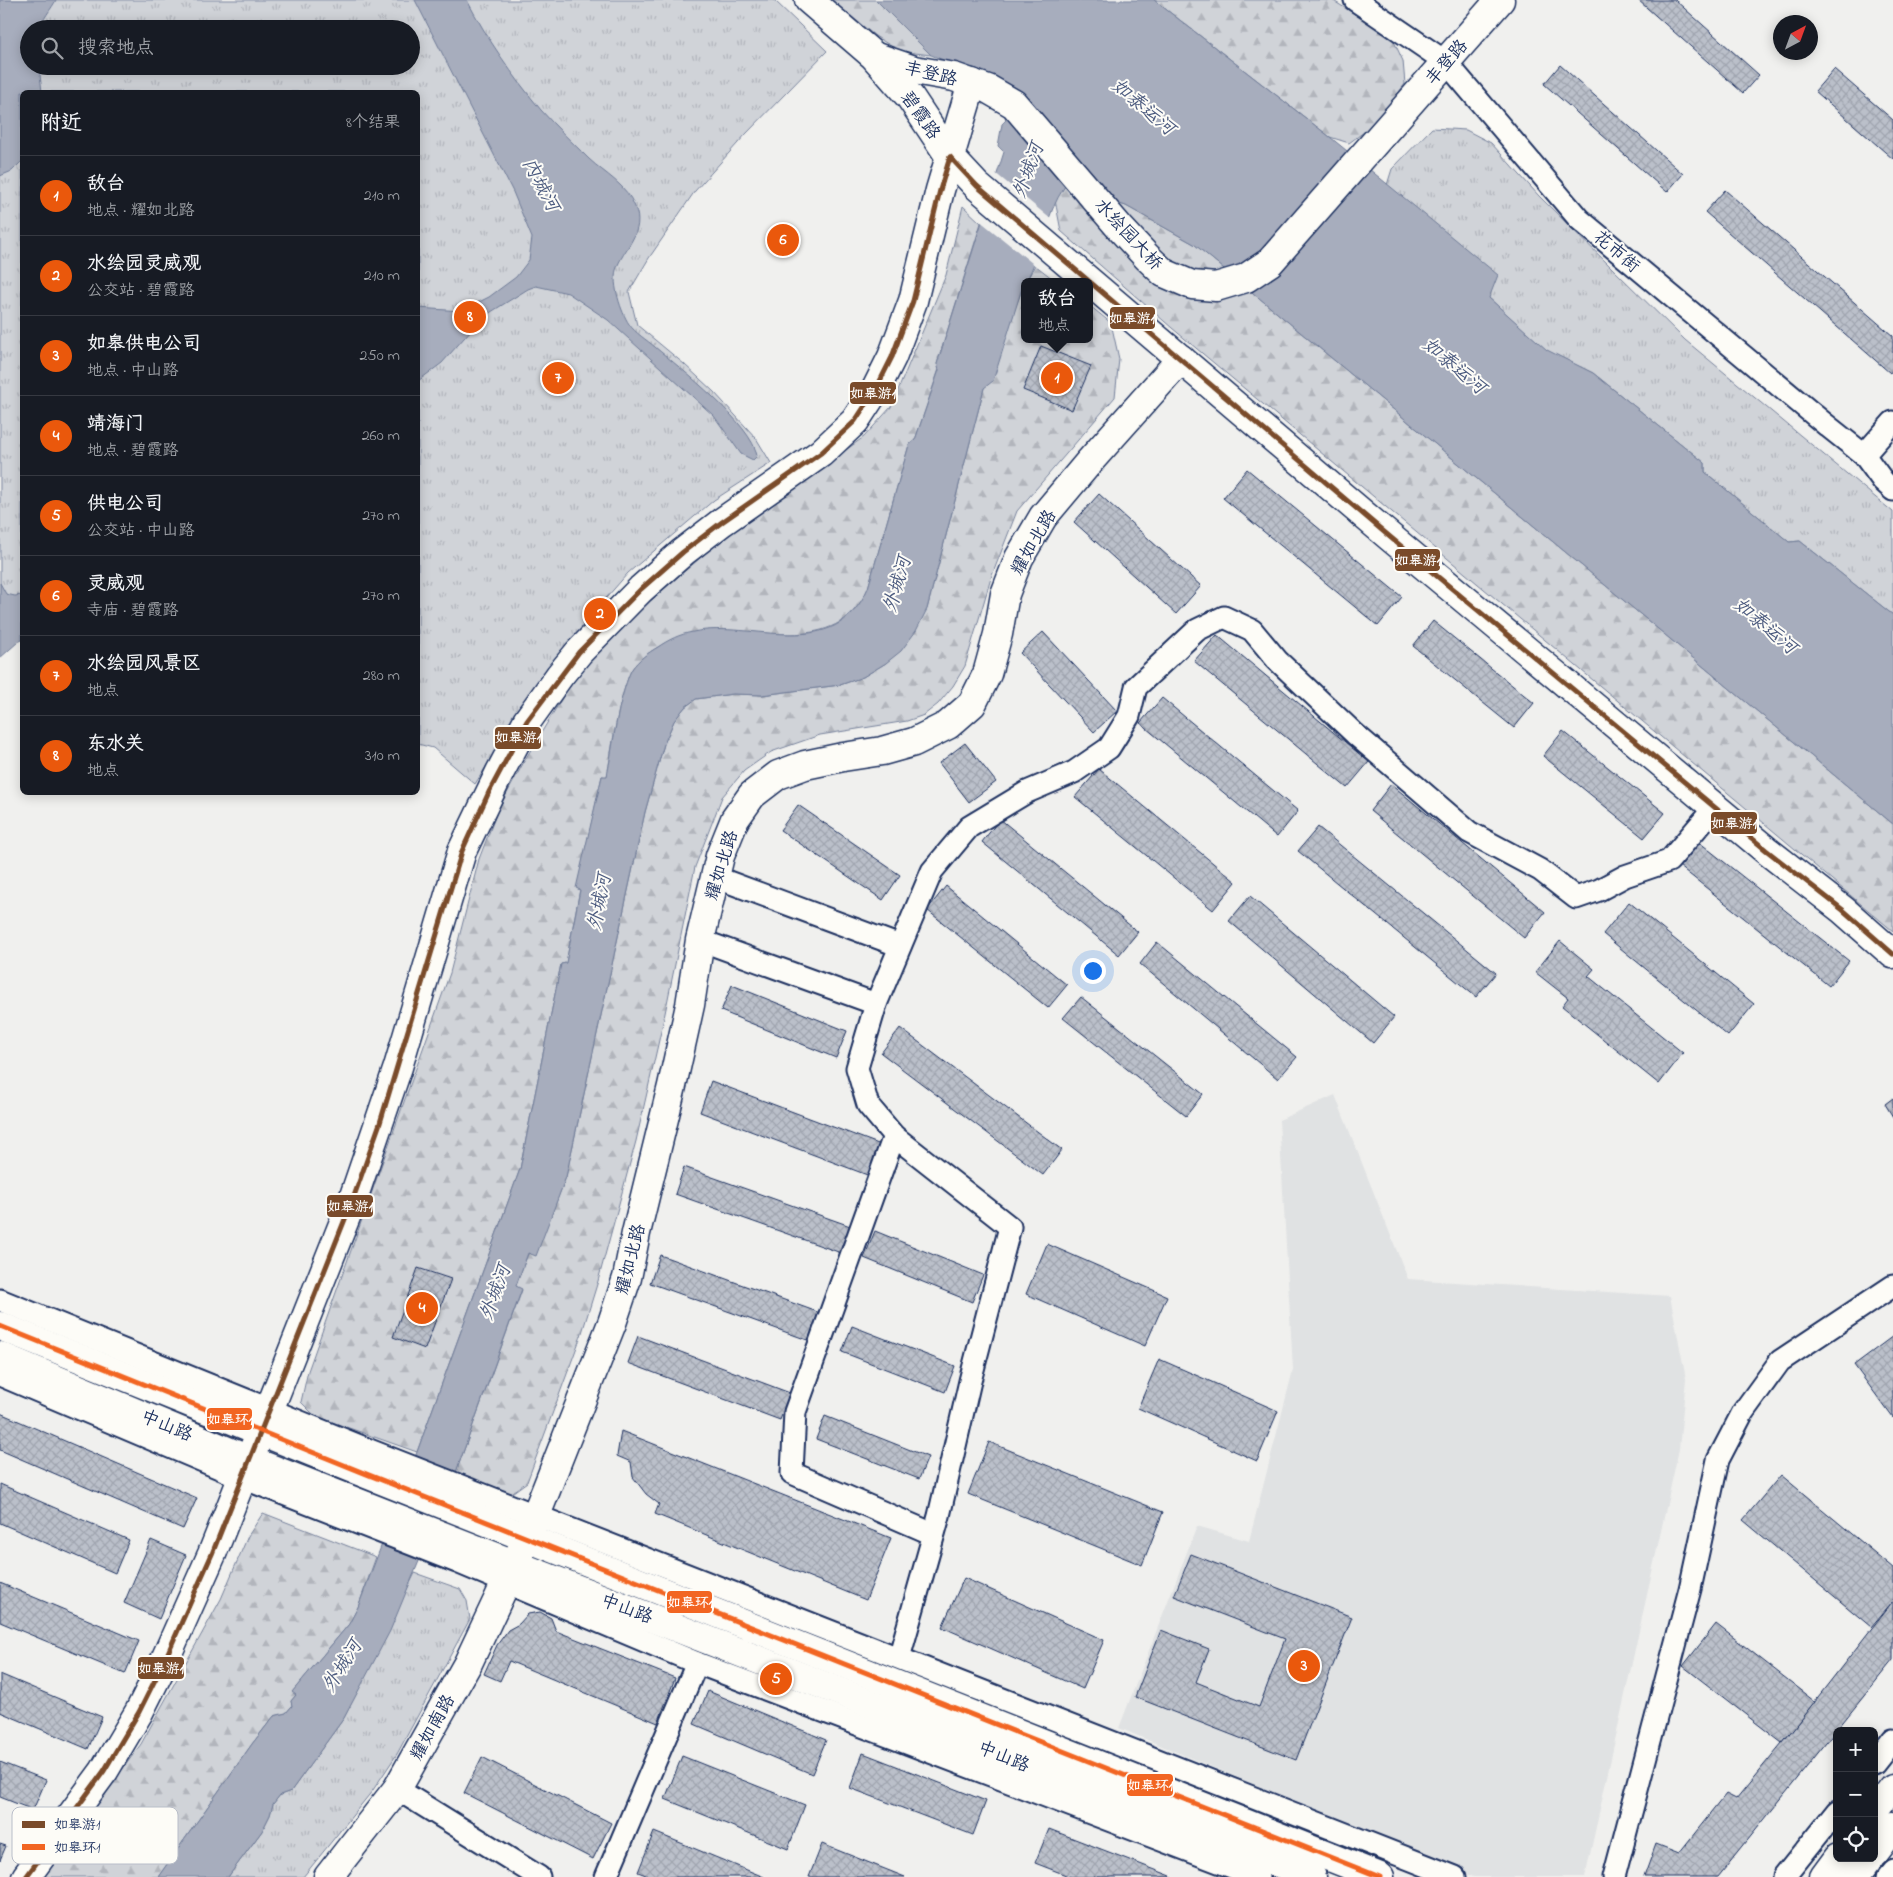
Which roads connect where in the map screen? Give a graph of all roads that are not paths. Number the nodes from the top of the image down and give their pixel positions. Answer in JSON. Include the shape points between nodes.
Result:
{"nodes":[{"id":1,"x":809,"y":0,"type":"edge"},
{"id":2,"x":1355,"y":0,"type":"edge"},
{"id":3,"x":1500,"y":0,"type":"edge"},
{"id":4,"x":874,"y":56,"type":"junction"},
{"id":5,"x":1446,"y":62,"type":"junction"},
{"id":6,"x":980,"y":86,"type":"junction"},
{"id":7,"x":1393,"y":123,"type":"joint"},
{"id":8,"x":950,"y":157,"type":"junction"},
{"id":9,"x":1086,"y":278,"type":"edge"},
{"id":10,"x":1093,"y":284,"type":"edge"},
{"id":11,"x":1182,"y":359,"type":"junction"},
{"id":12,"x":1893,"y":422,"type":"edge"},
{"id":13,"x":1864,"y":455,"type":"junction"},
{"id":14,"x":1893,"y":490,"type":"edge"},
{"id":15,"x":1715,"y":807,"type":"junction"},
{"id":16,"x":715,"y":876,"type":"junction"},
{"id":17,"x":700,"y":940,"type":"junction"},
{"id":18,"x":900,"y":946,"type":"junction"},
{"id":19,"x":1893,"y":954,"type":"edge"},
{"id":20,"x":876,"y":1004,"type":"junction"},
{"id":21,"x":894,"y":1136,"type":"junction"},
{"id":22,"x":1893,"y":1286,"type":"edge"},
{"id":23,"x":0,"y":1300,"type":"edge"},
{"id":24,"x":0,"y":1326,"type":"edge"},
{"id":25,"x":0,"y":1356,"type":"edge"},
{"id":26,"x":0,"y":1375,"type":"edge"},
{"id":27,"x":266,"y":1420,"type":"junction"},
{"id":28,"x":246,"y":1469,"type":"junction"},
{"id":29,"x":532,"y":1526,"type":"junction"},
{"id":30,"x":932,"y":1534,"type":"junction"},
{"id":31,"x":511,"y":1574,"type":"junction"},
{"id":32,"x":899,"y":1658,"type":"junction"},
{"id":33,"x":697,"y":1663,"type":"junction"},
{"id":34,"x":1893,"y":1740,"type":"edge"},
{"id":35,"x":1878,"y":1758,"type":"edge"},
{"id":36,"x":1893,"y":1788,"type":"edge"},
{"id":37,"x":397,"y":1789,"type":"junction"},
{"id":38,"x":78,"y":1807,"type":"edge"},
{"id":39,"x":1878,"y":1807,"type":"edge"},
{"id":40,"x":1833,"y":1816,"type":"edge"},
{"id":41,"x":1893,"y":1827,"type":"edge"},
{"id":42,"x":1878,"y":1847,"type":"edge"},
{"id":43,"x":1835,"y":1862,"type":"edge"},
{"id":44,"x":1866,"y":1862,"type":"edge"},
{"id":45,"x":36,"y":1864,"type":"edge"},
{"id":46,"x":1893,"y":1871,"type":"edge"},
{"id":47,"x":26,"y":1877,"type":"edge"},
{"id":48,"x":328,"y":1877,"type":"edge"},
{"id":49,"x":539,"y":1877,"type":"edge"},
{"id":50,"x":606,"y":1877,"type":"edge"},
{"id":51,"x":1258,"y":1877,"type":"edge"},
{"id":52,"x":1312,"y":1877,"type":"edge"},
{"id":53,"x":1380,"y":1877,"type":"edge"},
{"id":54,"x":1455,"y":1877,"type":"edge"},
{"id":55,"x":1614,"y":1877,"type":"edge"},
{"id":56,"x":1784,"y":1877,"type":"edge"},
{"id":57,"x":1824,"y":1877,"type":"edge"},
{"id":58,"x":1855,"y":1877,"type":"edge"},
{"id":59,"x":1888,"y":1877,"type":"edge"}],
"edges":[{"from":1,"to":4,"type":"street","name":"碧霞路"},
{"from":2,"to":5,"type":"street","name":"花市街"},
{"from":3,"to":5,"type":"street","name":"丰登路"},
{"from":4,"to":6,"type":"street","name":"丰登路","via":[[914,70],[954,77]]},
{"from":4,"to":8,"type":"street","name":"碧霞路","via":[[910,98]]},
{"from":5,"to":7,"type":"street","name":"丰登路"},
{"from":5,"to":13,"type":"street","name":"花市街","via":[[1579,219]]},
{"from":6,"to":7,"type":"street","name":"水绘园大桥","via":[[1014,104],[1120,228],[1164,273],[1192,285],[1216,287],[1246,278],[1270,262]]},
{"from":6,"to":8,"type":"street"},
{"from":8,"to":9,"type":"street","via":[[977,186]]},
{"from":8,"to":27,"type":"street","name":"碧霞路","via":[[913,301],[892,357],[855,421],[822,454],[722,522],[641,589],[580,652],[527,721],[462,852],[354,1199]]},
{"from":10,"to":11,"type":"street"},
{"from":11,"to":15,"type":"street"},
{"from":11,"to":16,"type":"street","name":"耀如北路","via":[[1044,517],[1019,558],[1005,594],[987,674],[972,704],[948,725],[914,742],[805,765],[778,775],[752,795],[735,819]]},
{"from":12,"to":13,"type":"street"},
{"from":13,"to":14,"type":"street","name":"花市街"},
{"from":15,"to":18,"type":"street","via":[[1668,861],[1576,898],[1540,870],[1469,832],[1354,734],[1277,660],[1252,630],[1224,617],[1197,630],[1136,687],[1129,716],[1109,748],[1074,772],[1027,792],[969,828],[932,871]]},
{"from":15,"to":19,"type":"street"},
{"from":16,"to":17,"type":"street","name":"耀如北路"},
{"from":16,"to":18,"type":"street"},
{"from":17,"to":20,"type":"street"},
{"from":17,"to":29,"type":"street","name":"耀如北路","via":[[690,1005],[627,1278]]},
{"from":18,"to":20,"type":"street"},
{"from":20,"to":21,"type":"street","via":[[857,1068],[868,1105]]},
{"from":21,"to":30,"type":"street","via":[[1010,1227]]},
{"from":21,"to":30,"type":"street","via":[[795,1412],[792,1473]]},
{"from":22,"to":55,"type":"street","via":[[1780,1361],[1743,1412],[1718,1460],[1690,1589]]},
{"from":23,"to":27,"type":"street"},
{"from":24,"to":27,"type":"street","name":"中山路"},
{"from":25,"to":28,"type":"street","name":"中山路"},
{"from":26,"to":28,"type":"street"},
{"from":27,"to":28,"type":"street","name":"碧霞路"},
{"from":27,"to":29,"type":"street","name":"中山路"},
{"from":28,"to":31,"type":"street","name":"中山路"},
{"from":28,"to":38,"type":"street","name":"碧霞路","via":[[163,1664],[104,1772]]},
{"from":29,"to":31,"type":"street","name":"耀如北路"},
{"from":29,"to":32,"type":"street"},
{"from":29,"to":53,"type":"street","name":"中山路"},
{"from":30,"to":32,"type":"street"},
{"from":31,"to":33,"type":"street"},
{"from":31,"to":37,"type":"street","name":"耀如南路","via":[[468,1663]]},
{"from":31,"to":52,"type":"street","name":"中山路"},
{"from":32,"to":54,"type":"street"},
{"from":33,"to":50,"type":"street"},
{"from":33,"to":51,"type":"street"},
{"from":34,"to":35,"type":"street"},
{"from":36,"to":39,"type":"street"},
{"from":37,"to":48,"type":"street","name":"耀如南路"},
{"from":37,"to":49,"type":"street"},
{"from":40,"to":56,"type":"street"},
{"from":41,"to":42,"type":"street"},
{"from":43,"to":57,"type":"street"},
{"from":44,"to":58,"type":"street"},
{"from":45,"to":47,"type":"street","name":"碧霞路"},
{"from":46,"to":59,"type":"street"}]}
